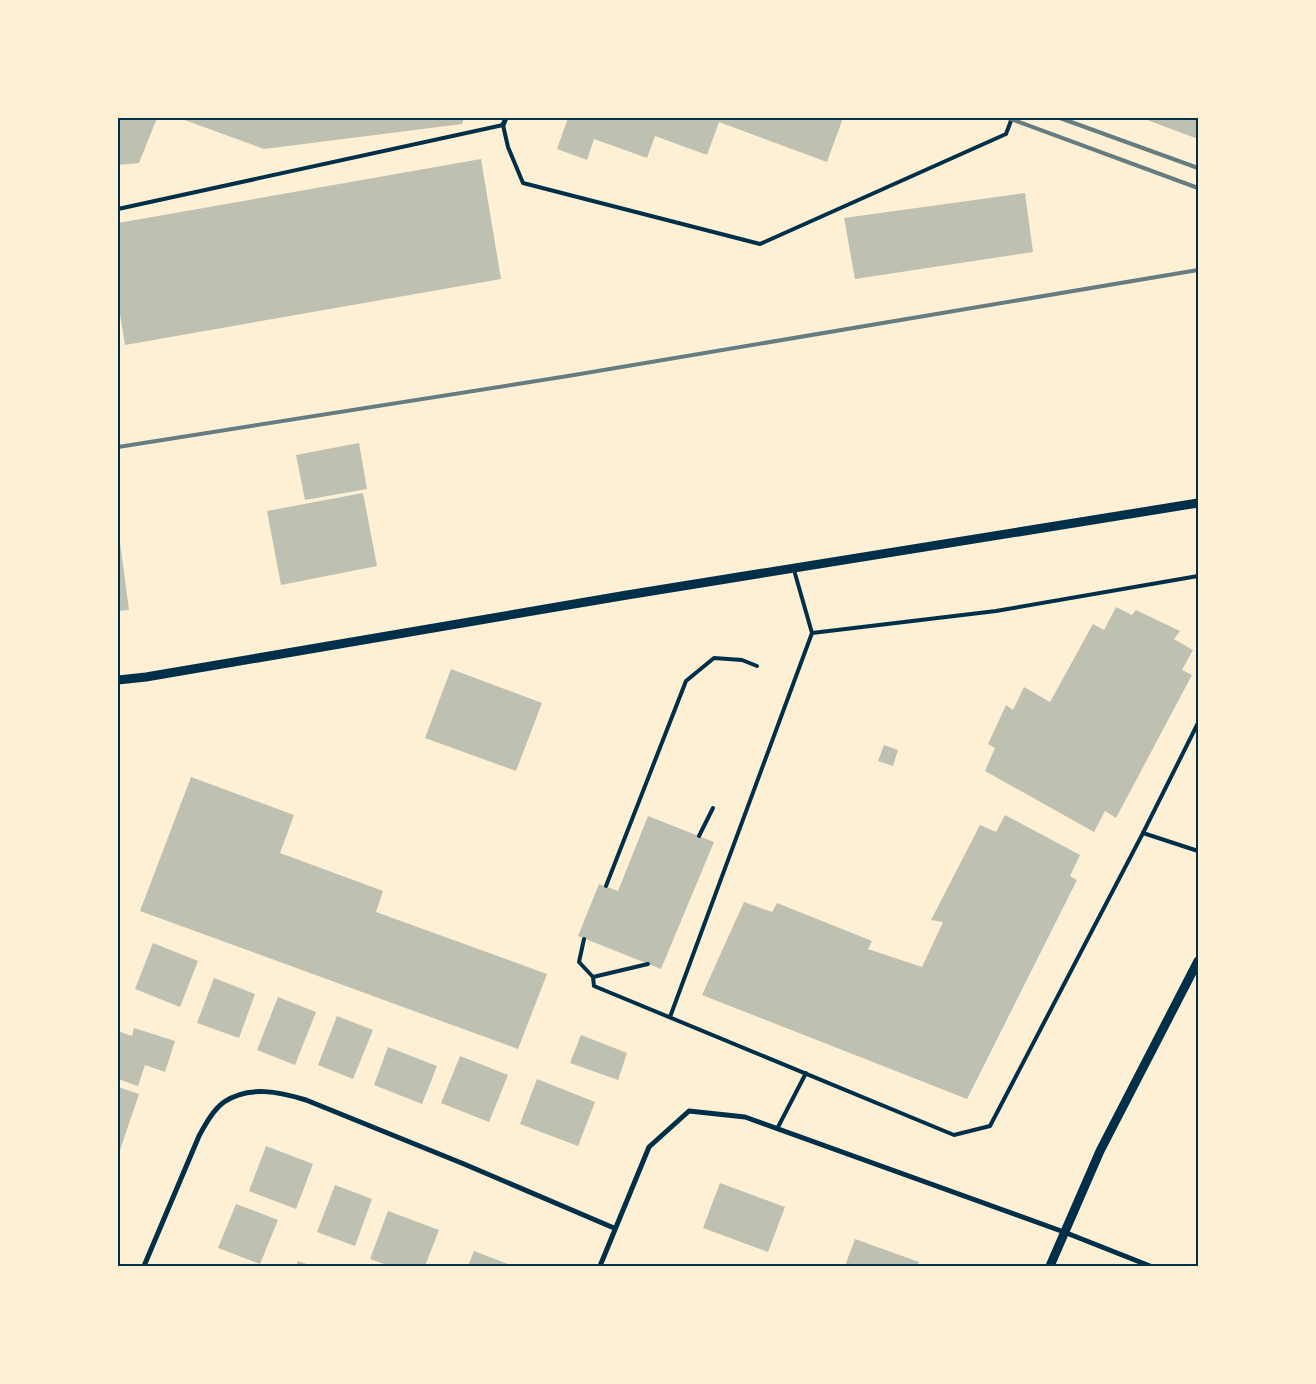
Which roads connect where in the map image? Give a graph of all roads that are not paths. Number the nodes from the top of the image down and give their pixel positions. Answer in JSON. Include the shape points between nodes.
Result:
{"nodes":[{"id":1,"x":506,"y":118,"type":"edge"},
{"id":2,"x":1012,"y":118,"type":"edge"},
{"id":3,"x":503,"y":124,"type":"junction"},
{"id":4,"x":118,"y":209,"type":"edge"},
{"id":5,"x":1198,"y":503,"type":"edge"},
{"id":6,"x":793,"y":568,"type":"junction"},
{"id":7,"x":1198,"y":576,"type":"edge"},
{"id":8,"x":812,"y":634,"type":"junction"},
{"id":9,"x":757,"y":666,"type":"dead end"},
{"id":10,"x":118,"y":680,"type":"edge"},
{"id":11,"x":1198,"y":723,"type":"edge"},
{"id":12,"x":713,"y":808,"type":"dead end"},
{"id":13,"x":1143,"y":833,"type":"junction"},
{"id":14,"x":699,"y":836,"type":"dead end"},
{"id":15,"x":1198,"y":851,"type":"edge"},
{"id":16,"x":606,"y":886,"type":"dead end"},
{"id":17,"x":584,"y":939,"type":"dead end"},
{"id":18,"x":1198,"y":961,"type":"edge"},
{"id":19,"x":648,"y":964,"type":"dead end"},
{"id":20,"x":593,"y":977,"type":"junction"},
{"id":21,"x":670,"y":1017,"type":"junction"},
{"id":22,"x":806,"y":1073,"type":"junction"},
{"id":23,"x":777,"y":1129,"type":"junction"},
{"id":24,"x":614,"y":1228,"type":"junction"},
{"id":25,"x":1064,"y":1232,"type":"junction"},
{"id":26,"x":144,"y":1266,"type":"edge"},
{"id":27,"x":600,"y":1266,"type":"edge"},
{"id":28,"x":1050,"y":1266,"type":"edge"},
{"id":29,"x":1150,"y":1266,"type":"edge"}],
"edges":[{"from":1,"to":3,"type":"street"},
{"from":2,"to":3,"type":"lane","via":[[1006,134],[760,244],[523,183],[508,147]]},
{"from":3,"to":4,"type":"lane"},
{"from":5,"to":6,"type":"street"},
{"from":6,"to":8,"type":"lane"},
{"from":6,"to":10,"type":"street"},
{"from":7,"to":8,"type":"lane","via":[[996,611]]},
{"from":8,"to":21,"type":"lane"},
{"from":9,"to":16,"type":"lane","via":[[742,660],[714,658],[686,681]]},
{"from":11,"to":13,"type":"lane"},
{"from":12,"to":14,"type":"lane"},
{"from":13,"to":15,"type":"lane"},
{"from":13,"to":22,"type":"lane","via":[[990,1126],[954,1135]]},
{"from":17,"to":20,"type":"lane","via":[[579,962]]},
{"from":18,"to":25,"type":"street","via":[[1100,1151]]},
{"from":19,"to":20,"type":"lane"},
{"from":20,"to":21,"type":"lane","via":[[594,986]]},
{"from":21,"to":22,"type":"lane"},
{"from":22,"to":23,"type":"lane"},
{"from":23,"to":24,"type":"street","via":[[745,1117],[689,1111],[649,1146]]},
{"from":23,"to":25,"type":"street"},
{"from":24,"to":26,"type":"street","via":[[306,1100],[285,1094],[247,1092],[224,1102],[209,1118]]},
{"from":24,"to":27,"type":"street"},
{"from":25,"to":28,"type":"street"},
{"from":25,"to":29,"type":"street"}]}
